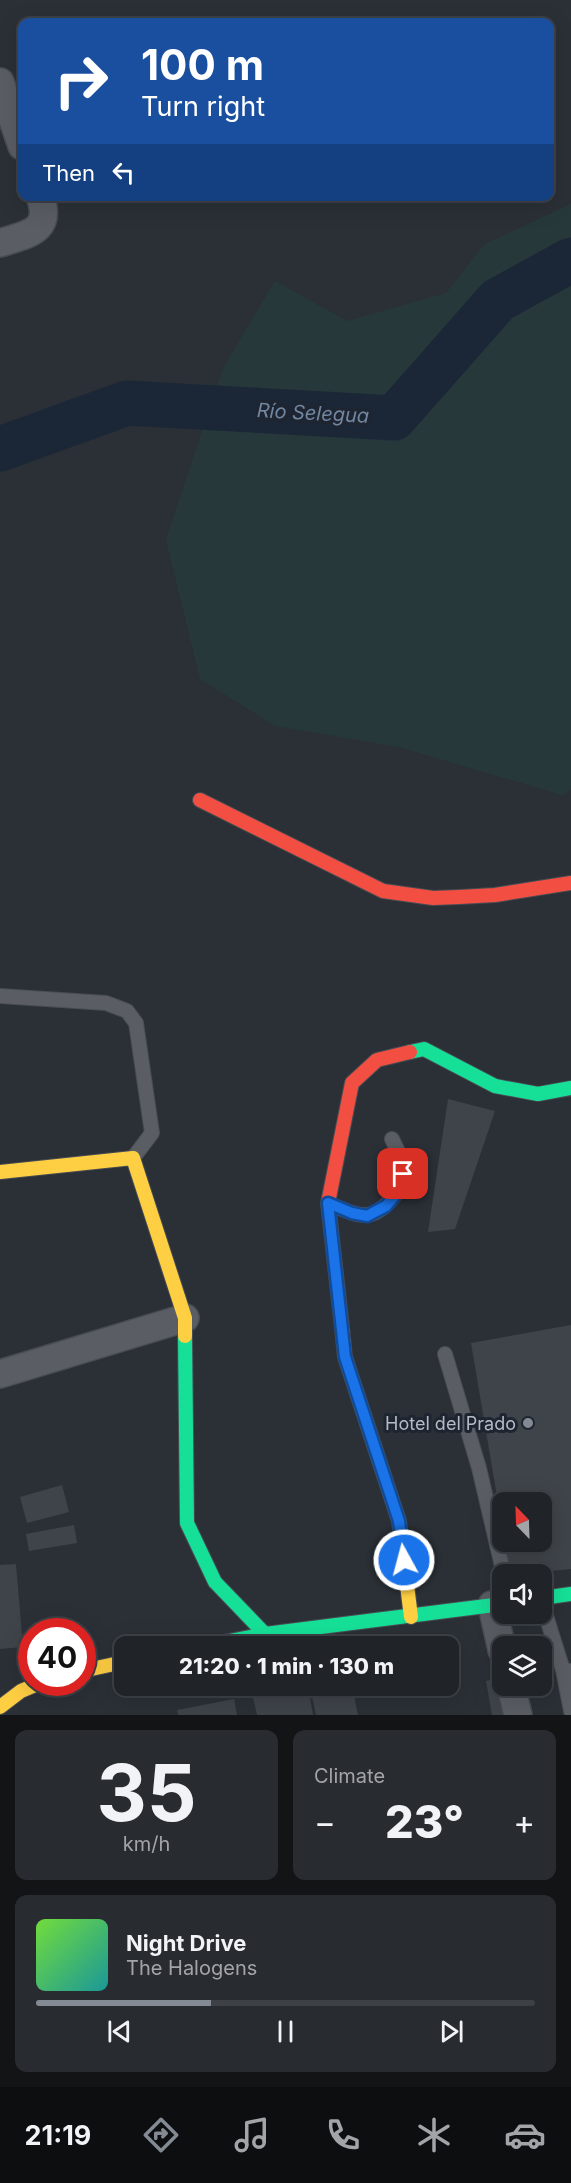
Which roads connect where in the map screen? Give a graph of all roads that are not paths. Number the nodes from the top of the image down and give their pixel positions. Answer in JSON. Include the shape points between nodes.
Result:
{"nodes":[{"id":1,"x":0,"y":82,"type":"edge"},
{"id":2,"x":18,"y":134,"type":"edge"},
{"id":3,"x":42,"y":203,"type":"edge"},
{"id":4,"x":0,"y":243,"type":"edge"},
{"id":5,"x":200,"y":800,"type":"dead end"},
{"id":6,"x":571,"y":883,"type":"edge"},
{"id":7,"x":0,"y":996,"type":"edge"},
{"id":8,"x":571,"y":1089,"type":"edge"},
{"id":9,"x":392,"y":1139,"type":"dead end"},
{"id":10,"x":133,"y":1158,"type":"junction"},
{"id":11,"x":0,"y":1172,"type":"edge"},
{"id":12,"x":328,"y":1203,"type":"junction"},
{"id":13,"x":186,"y":1318,"type":"junction"},
{"id":14,"x":446,"y":1354,"type":"dead end"},
{"id":15,"x":0,"y":1374,"type":"edge"},
{"id":16,"x":501,"y":1564,"type":"edge"},
{"id":17,"x":571,"y":1594,"type":"edge"},
{"id":18,"x":552,"y":1597,"type":"edge"},
{"id":19,"x":492,"y":1605,"type":"edge"},
{"id":20,"x":411,"y":1617,"type":"junction"},
{"id":21,"x":550,"y":1624,"type":"edge"},
{"id":22,"x":265,"y":1634,"type":"junction"},
{"id":23,"x":255,"y":1636,"type":"edge"},
{"id":24,"x":114,"y":1664,"type":"edge"},
{"id":25,"x":96,"y":1668,"type":"edge"},
{"id":26,"x":567,"y":1670,"type":"edge"},
{"id":27,"x":18,"y":1690,"type":"edge"},
{"id":28,"x":513,"y":1696,"type":"edge"},
{"id":29,"x":0,"y":1707,"type":"edge"},
{"id":30,"x":571,"y":1711,"type":"edge"},
{"id":31,"x":518,"y":1715,"type":"edge"}],
"edges":[{"from":1,"to":2,"type":"street"},
{"from":3,"to":4,"type":"street","via":[[43,221],[36,231]]},
{"from":5,"to":6,"type":"street","via":[[383,891],[433,898],[459,897]]},
{"from":7,"to":10,"type":"lane","via":[[106,1003],[127,1011],[136,1023],[152,1133]]},
{"from":8,"to":12,"type":"street","via":[[538,1094],[495,1086],[424,1049],[377,1060],[351,1083]]},
{"from":9,"to":12,"type":"lane","via":[[403,1162],[403,1186],[386,1206],[367,1216]]},
{"from":10,"to":11,"type":"street"},
{"from":10,"to":13,"type":"street"},
{"from":12,"to":20,"type":"street","via":[[345,1357],[399,1521]]},
{"from":13,"to":15,"type":"street"},
{"from":13,"to":22,"type":"street","via":[[187,1523],[215,1582]]},
{"from":14,"to":16,"type":"lane"},
{"from":17,"to":18,"type":"street"},
{"from":19,"to":20,"type":"street"},
{"from":20,"to":22,"type":"street"},
{"from":21,"to":26,"type":"lane"},
{"from":22,"to":23,"type":"street"},
{"from":24,"to":25,"type":"street"},
{"from":26,"to":30,"type":"lane"},
{"from":27,"to":29,"type":"street"},
{"from":28,"to":31,"type":"street"}]}
